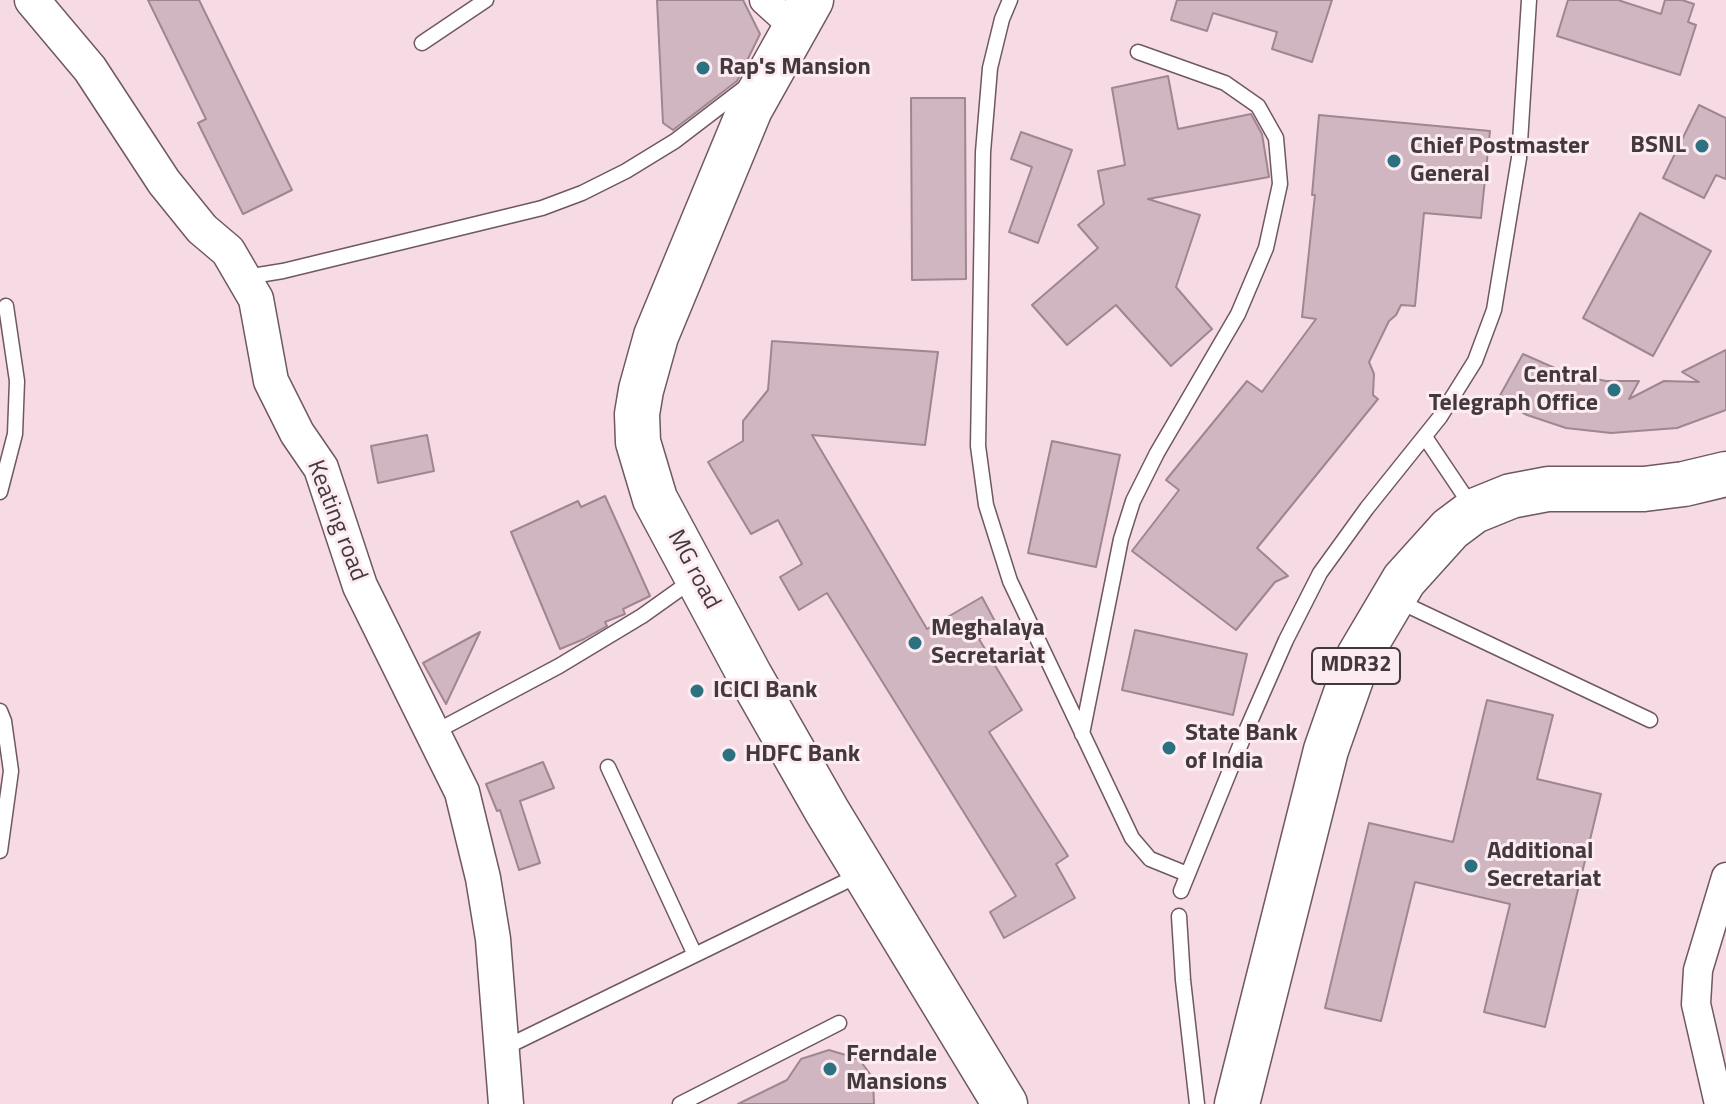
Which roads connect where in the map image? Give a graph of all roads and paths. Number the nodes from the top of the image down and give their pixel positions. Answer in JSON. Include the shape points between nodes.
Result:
{"nodes":[{"id":1,"x":32,"y":0,"type":"edge"},
{"id":2,"x":486,"y":0,"type":"edge"},
{"id":3,"x":1010,"y":0,"type":"edge"},
{"id":4,"x":1529,"y":0,"type":"edge"},
{"id":5,"x":786,"y":23,"type":"edge"},
{"id":6,"x":422,"y":43,"type":"dead end"},
{"id":7,"x":1138,"y":52,"type":"dead end"},
{"id":8,"x":246,"y":277,"type":"junction"},
{"id":9,"x":6,"y":306,"type":"dead end"},
{"id":10,"x":1425,"y":437,"type":"junction"},
{"id":11,"x":1726,"y":474,"type":"edge"},
{"id":12,"x":0,"y":492,"type":"edge"},
{"id":13,"x":1474,"y":511,"type":"junction"},
{"id":14,"x":697,"y":577,"type":"junction"},
{"id":15,"x":1392,"y":598,"type":"junction"},
{"id":16,"x":1,"y":718,"type":"edge"},
{"id":17,"x":1650,"y":720,"type":"dead end"},
{"id":18,"x":433,"y":733,"type":"junction"},
{"id":19,"x":1082,"y":734,"type":"junction"},
{"id":20,"x":608,"y":767,"type":"dead end"},
{"id":21,"x":0,"y":851,"type":"edge"},
{"id":22,"x":865,"y":872,"type":"junction"},
{"id":23,"x":1187,"y":874,"type":"junction"},
{"id":24,"x":1726,"y":877,"type":"edge"},
{"id":25,"x":1181,"y":891,"type":"dead end"},
{"id":26,"x":1179,"y":916,"type":"dead end"},
{"id":27,"x":695,"y":955,"type":"junction"},
{"id":28,"x":937,"y":992,"type":"junction"},
{"id":29,"x":839,"y":1023,"type":"dead end"},
{"id":30,"x":502,"y":1049,"type":"junction"},
{"id":31,"x":506,"y":1104,"type":"edge"},
{"id":32,"x":680,"y":1104,"type":"edge"},
{"id":33,"x":982,"y":1104,"type":"edge"},
{"id":34,"x":1005,"y":1104,"type":"edge"},
{"id":35,"x":1197,"y":1104,"type":"edge"},
{"id":36,"x":1237,"y":1104,"type":"edge"},
{"id":37,"x":1719,"y":1104,"type":"edge"}],
"edges":[{"from":1,"to":8,"type":"street","name":"Keating road","via":[[90,69],[164,182]]},
{"from":2,"to":6,"type":"lane"},
{"from":3,"to":19,"type":"lane","via":[[990,68],[983,152],[978,446],[986,505],[1010,581]]},
{"from":4,"to":10,"type":"lane","via":[[1519,158],[1494,310],[1475,361]]},
{"from":5,"to":8,"type":"lane","via":[[675,141],[582,193],[542,208]]},
{"from":5,"to":14,"type":"main road","name":"MG road","via":[[656,336],[637,414],[638,442],[655,499]]},
{"from":7,"to":19,"type":"lane","via":[[1225,83],[1258,106],[1276,138],[1280,184],[1266,248],[1238,314],[1133,501]]},
{"from":8,"to":18,"type":"street","name":"Keating road","via":[[259,311],[271,381],[321,468],[360,586]]},
{"from":9,"to":12,"type":"lane","via":[[17,381],[15,434]]},
{"from":10,"to":13,"type":"lane"},
{"from":10,"to":23,"type":"lane","via":[[1320,573],[1257,705]]},
{"from":11,"to":13,"type":"main road","number":"MDR32","via":[[1644,489],[1548,489]]},
{"from":13,"to":15,"type":"main road","number":"MDR32","via":[[1426,552]]},
{"from":14,"to":18,"type":"lane","via":[[559,666]]},
{"from":14,"to":22,"type":"main road","name":"MG road"},
{"from":15,"to":17,"type":"lane"},
{"from":15,"to":36,"type":"main road","number":"MDR32","via":[[1359,656],[1326,750]]},
{"from":16,"to":21,"type":"lane","via":[[11,771]]},
{"from":18,"to":30,"type":"street","name":"Keating road","via":[[462,792],[483,878]]},
{"from":19,"to":23,"type":"lane","via":[[1132,838],[1150,859]]},
{"from":20,"to":27,"type":"lane"},
{"from":22,"to":27,"type":"lane"},
{"from":22,"to":28,"type":"main road","name":"MG road"},
{"from":23,"to":25,"type":"lane"},
{"from":24,"to":37,"type":"street","via":[[1698,970],[1696,1004]]},
{"from":26,"to":35,"type":"lane"},
{"from":27,"to":30,"type":"lane"},
{"from":28,"to":33,"type":"street"},
{"from":28,"to":34,"type":"main road","name":"MG road"},
{"from":29,"to":32,"type":"lane"},
{"from":30,"to":31,"type":"street","name":"Keating road"}]}
